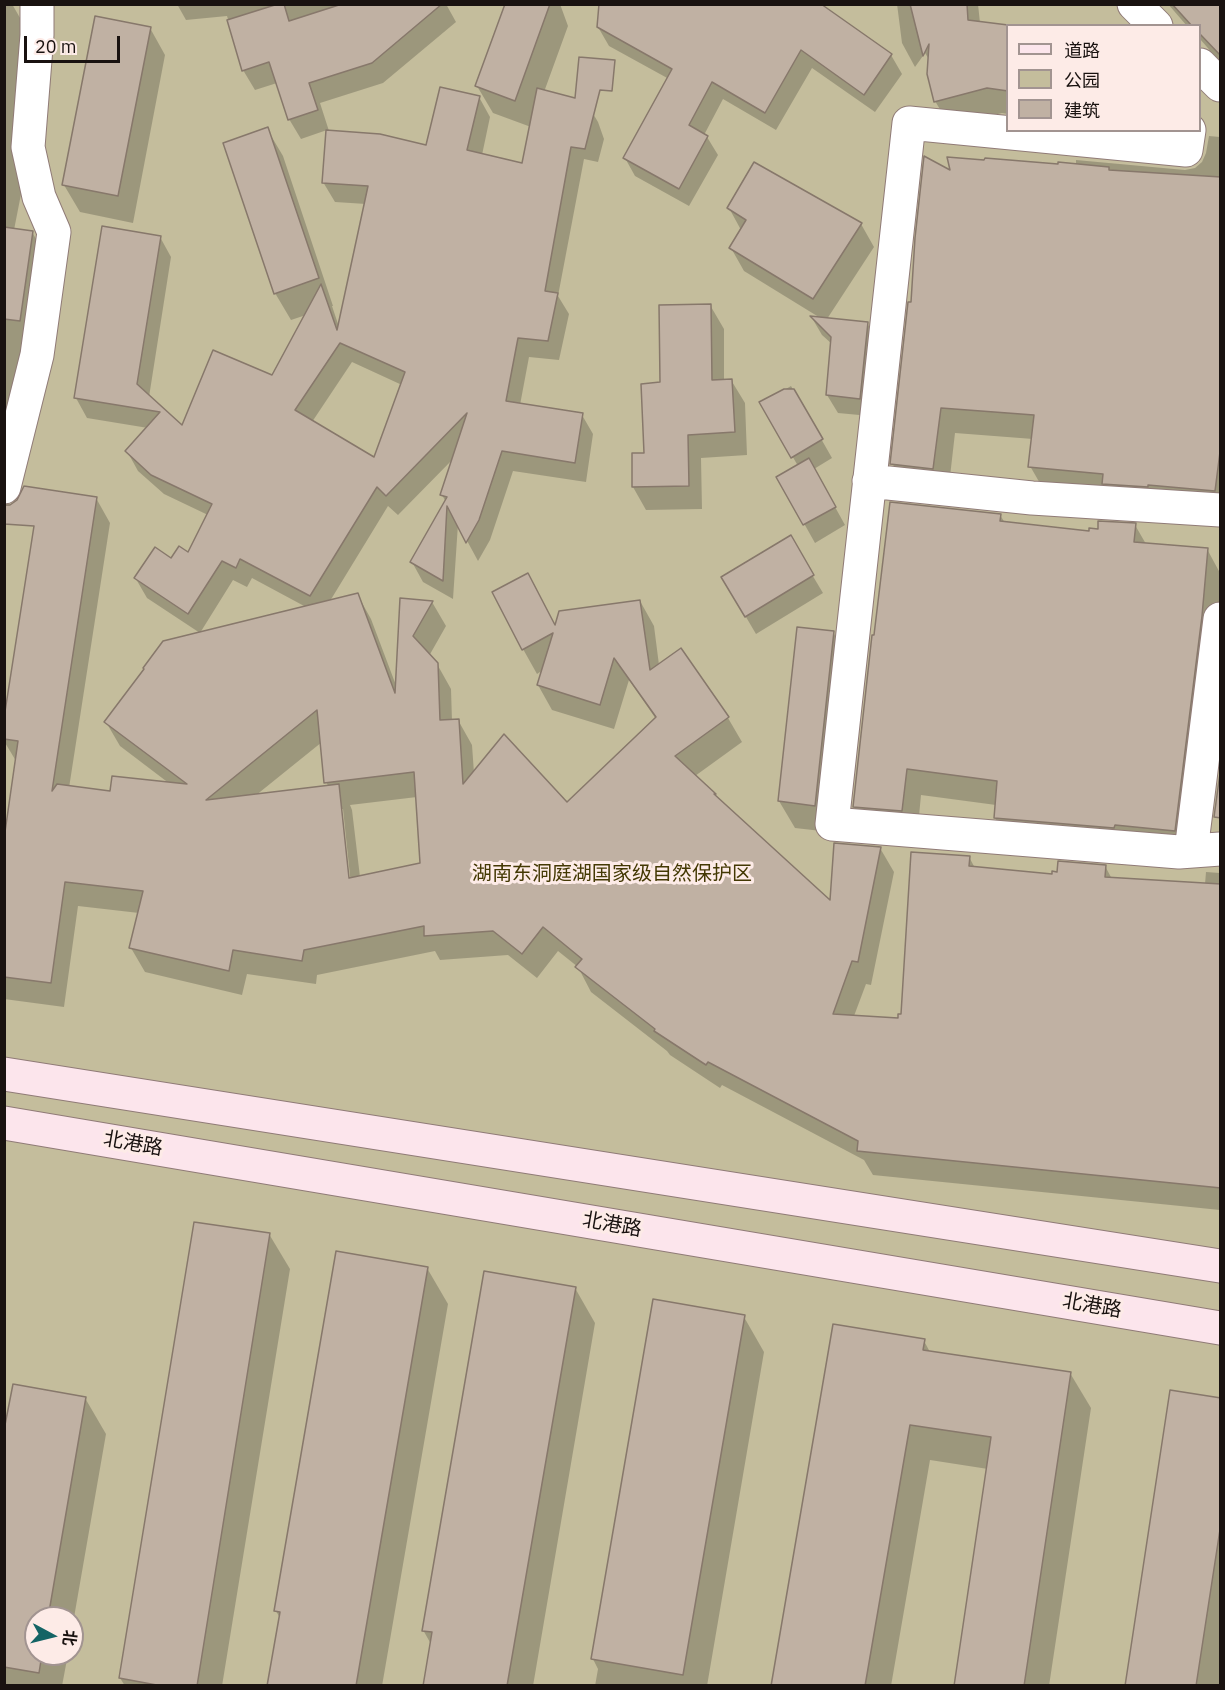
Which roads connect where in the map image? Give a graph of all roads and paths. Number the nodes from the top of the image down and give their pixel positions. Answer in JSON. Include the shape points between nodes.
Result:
{"nodes":[{"id":1,"x":37,"y":4,"type":"edge"},
{"id":2,"x":1134,"y":4,"type":"edge"},
{"id":3,"x":1154,"y":24,"type":"edge"},
{"id":4,"x":1201,"y":66,"type":"edge"},
{"id":5,"x":1221,"y":85,"type":"edge"},
{"id":6,"x":1189,"y":132,"type":"edge"},
{"id":7,"x":870,"y":480,"type":"junction"},
{"id":8,"x":4,"y":487,"type":"edge"},
{"id":9,"x":1221,"y":510,"type":"edge"},
{"id":10,"x":1221,"y":619,"type":"edge"},
{"id":11,"x":1206,"y":850,"type":"edge"},
{"id":12,"x":4,"y":1074,"type":"edge"},
{"id":13,"x":4,"y":1123,"type":"edge"},
{"id":14,"x":1221,"y":1266,"type":"edge"},
{"id":15,"x":1221,"y":1328,"type":"edge"}],
"edges":[{"from":1,"to":8,"type":"street","via":[[28,147],[39,197],[54,232],[37,355]]},
{"from":2,"to":3,"type":"street"},
{"from":4,"to":5,"type":"street"},
{"from":6,"to":7,"type":"street","via":[[1186,150],[909,123]]},
{"from":7,"to":9,"type":"street","via":[[1032,498]]},
{"from":7,"to":11,"type":"street","via":[[832,824],[1179,852]]},
{"from":10,"to":11,"type":"street"},
{"from":12,"to":14,"type":"main road"},
{"from":13,"to":15,"type":"main road","name":"北港路"}]}
